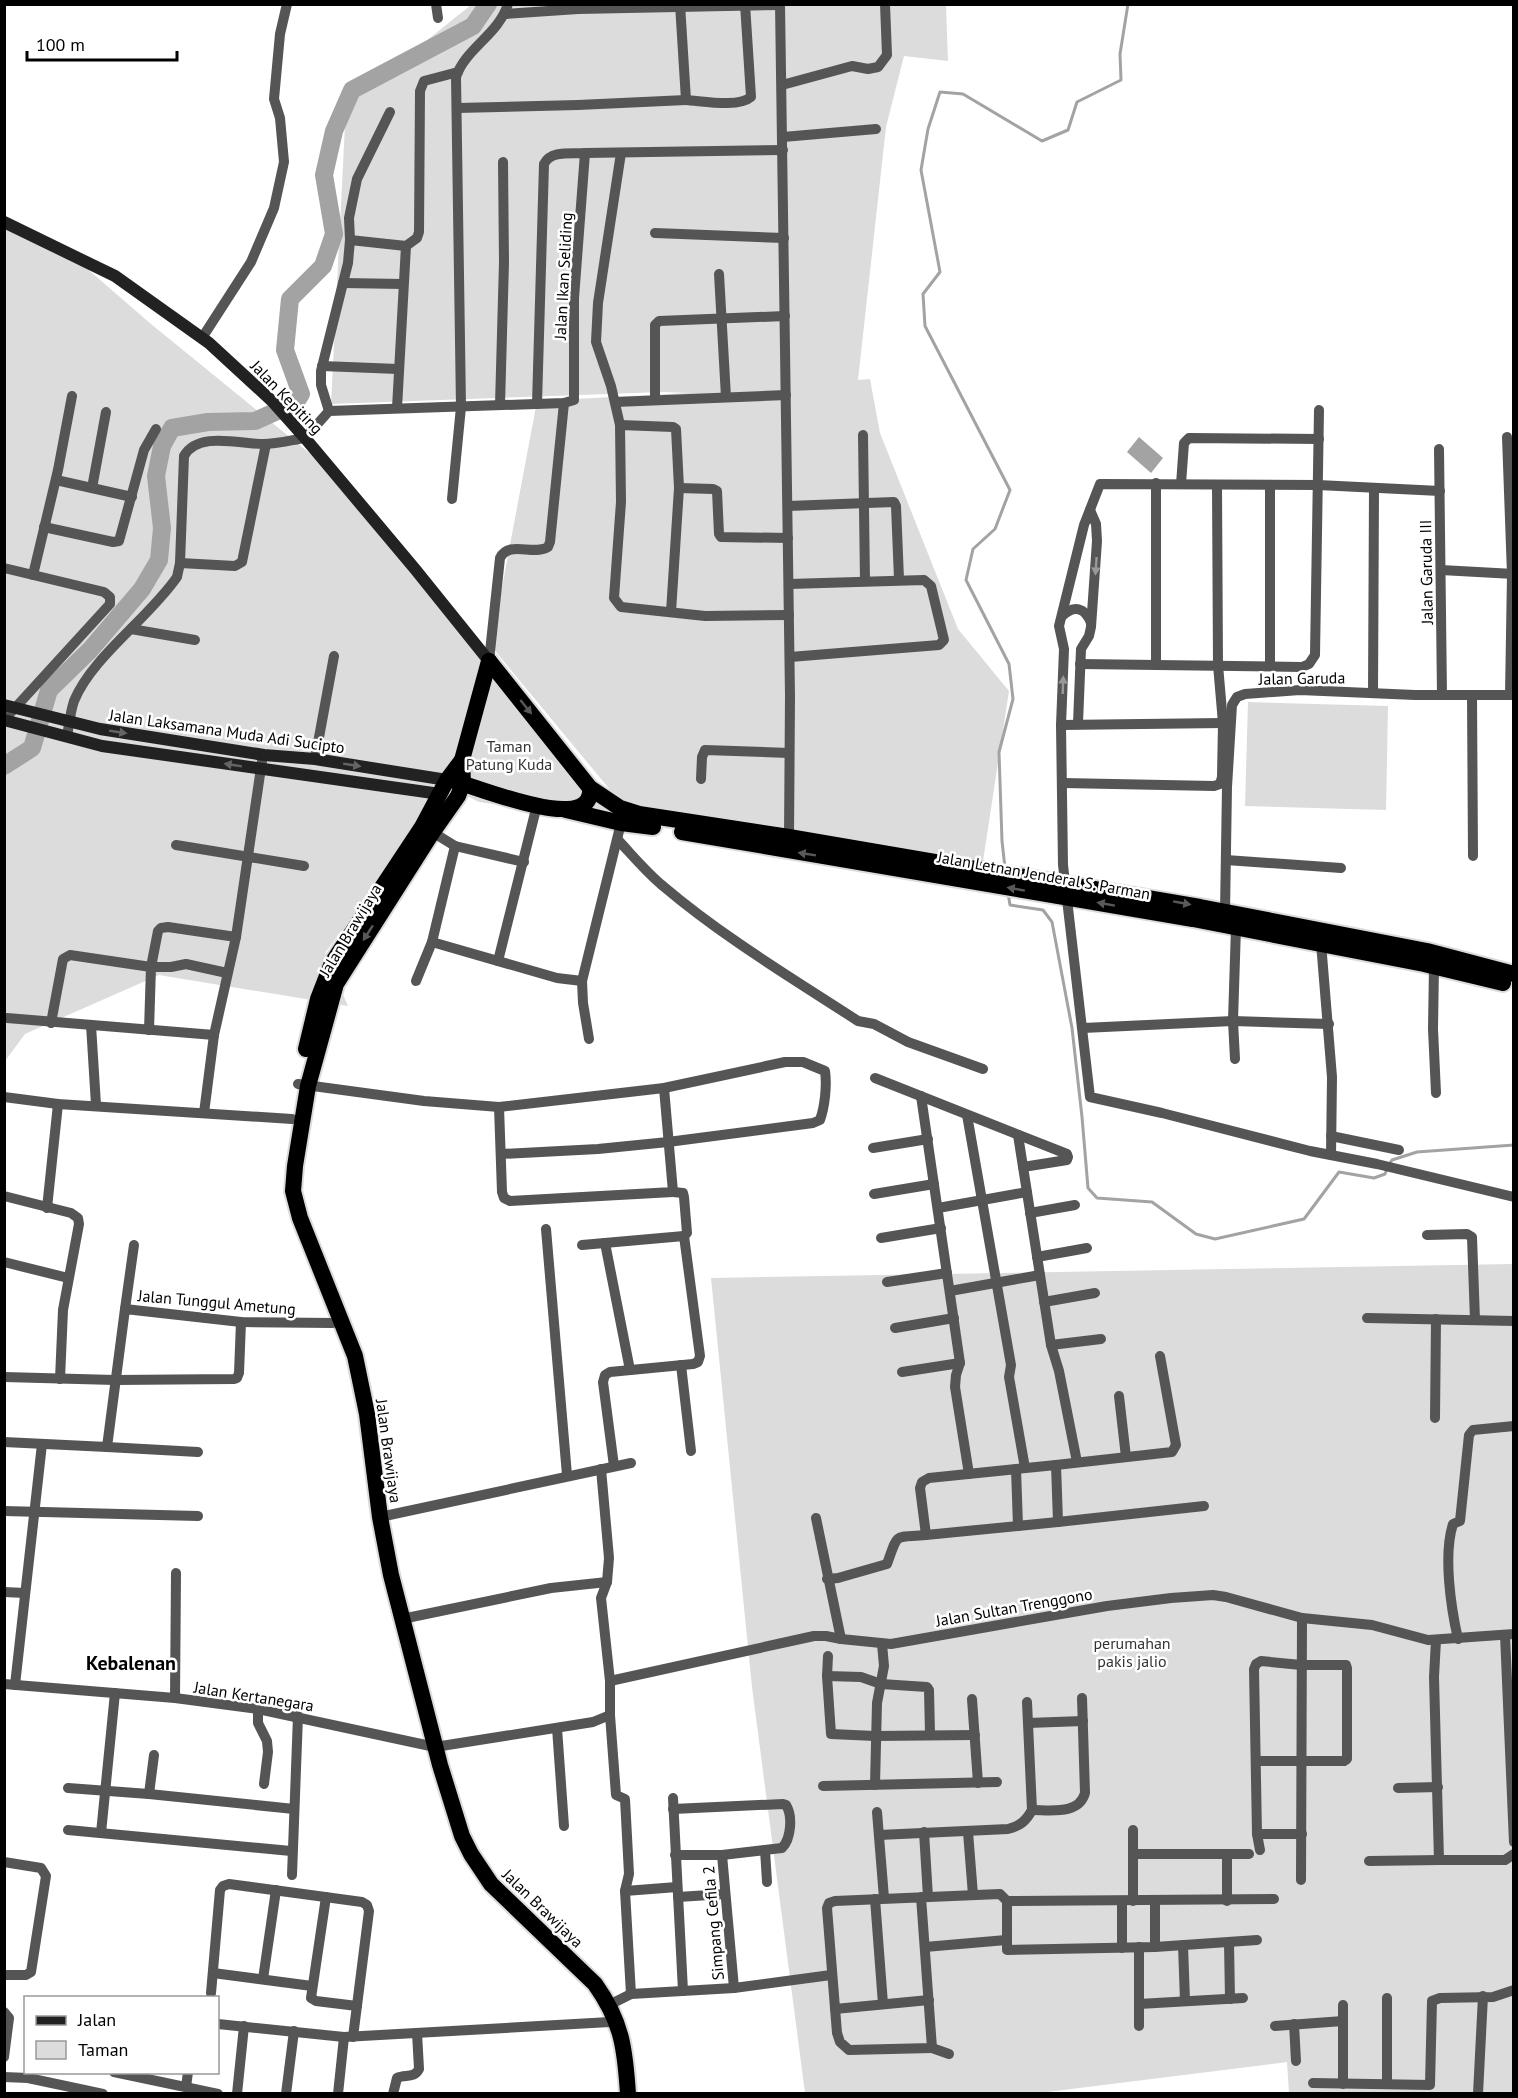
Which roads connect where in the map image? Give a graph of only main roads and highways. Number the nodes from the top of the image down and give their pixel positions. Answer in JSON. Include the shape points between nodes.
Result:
{"nodes":[{"id":1,"x":4,"y":222,"type":"edge"},
{"id":2,"x":489,"y":661,"type":"junction"},
{"id":3,"x":10,"y":707,"type":"edge"},
{"id":4,"x":4,"y":720,"type":"edge"},
{"id":5,"x":452,"y":788,"type":"junction"},
{"id":6,"x":590,"y":788,"type":"junction"},
{"id":7,"x":566,"y":810,"type":"junction"},
{"id":8,"x":970,"y":875,"type":"junction"},
{"id":9,"x":1064,"y":890,"type":"junction"},
{"id":10,"x":1514,"y":974,"type":"edge"},
{"id":11,"x":1514,"y":985,"type":"edge"},
{"id":12,"x":303,"y":1085,"type":"junction"},
{"id":13,"x":430,"y":1746,"type":"junction"},
{"id":14,"x":618,"y":2094,"type":"edge"},
{"id":15,"x":628,"y":2094,"type":"edge"}],
"edges":[{"from":1,"to":2,"type":"main road","name":"Jalan Kepiting","via":[[115,276],[202,338],[272,401]]},
{"from":2,"to":5,"type":"highway","name":"Jalan Brawijaya"},
{"from":2,"to":6,"type":"highway","name":"Jalan Letnan Jenderal S. Parman","one_way":true},
{"from":3,"to":5,"type":"main road","name":"Jalan Laksamana Muda Adi Sucipto","one_way":true,"via":[[100,729],[264,755],[315,759]]},
{"from":5,"to":4,"type":"main road","name":"Jalan Laksamana Muda Adi Sucipto","one_way":true,"via":[[261,769],[102,746]]},
{"from":5,"to":7,"type":"highway","name":"Jalan Letnan Jenderal S. Parman"},
{"from":5,"to":12,"type":"highway","name":"Jalan Brawijaya","via":[[336,984]]},
{"from":6,"to":7,"type":"highway","via":[[586,803]]},
{"from":6,"to":8,"type":"highway","name":"Jalan Letnan Jenderal S. Parman","via":[[620,808],[639,814],[789,837]]},
{"from":8,"to":7,"type":"highway","name":"Jalan Letnan Jenderal S. Parman","one_way":true,"via":[[621,823]]},
{"from":8,"to":9,"type":"highway","name":"Jalan Letnan Jenderal S. Parman"},
{"from":9,"to":10,"type":"highway","name":"Jalan Letnan Jenderal S. Parman","one_way":true,"via":[[1225,912],[1427,951]]},
{"from":11,"to":9,"type":"highway","name":"Jalan Letnan Jenderal S. Parman","one_way":true},
{"from":12,"to":13,"type":"highway","name":"Jalan Brawijaya","via":[[294,1197],[355,1356],[380,1517]]},
{"from":12,"to":13,"type":"highway","name":"Jalan Brawijaya","via":[[292,1119],[282,1182],[285,1209],[346,1358],[376,1537]]},
{"from":13,"to":14,"type":"highway","name":"Jalan Brawijaya","via":[[452,1835],[473,1875],[506,1913],[576,1976],[610,2022]]},
{"from":13,"to":15,"type":"highway","name":"Jalan Brawijaya","via":[[462,1836],[491,1884],[595,1984],[609,2005],[621,2031]]}]}
